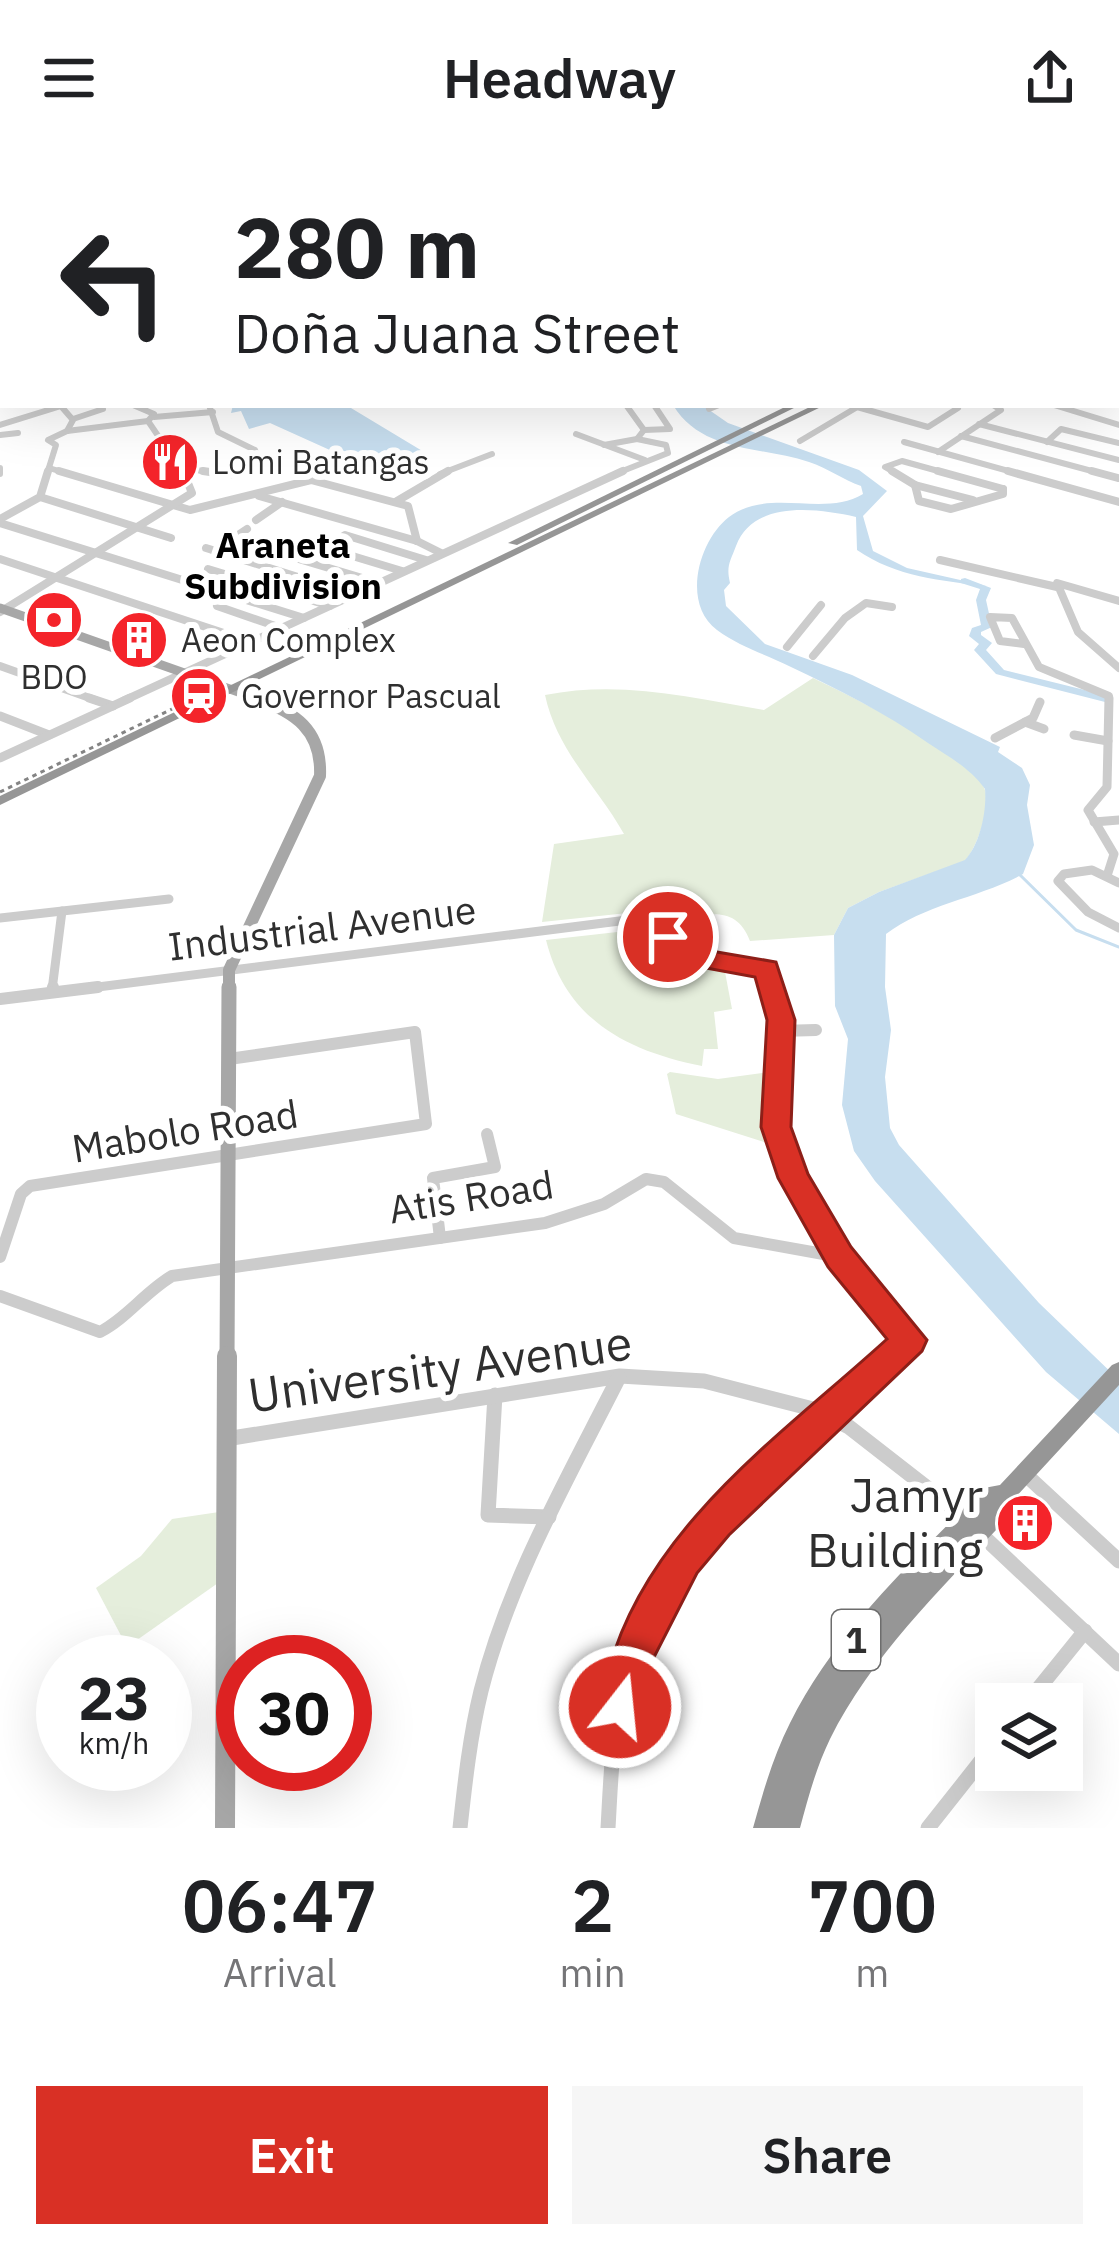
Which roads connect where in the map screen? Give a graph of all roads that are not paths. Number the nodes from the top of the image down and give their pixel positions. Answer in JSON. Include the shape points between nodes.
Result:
{"nodes":[{"id":1,"x":51,"y":408,"type":"edge"},
{"id":2,"x":63,"y":408,"type":"edge"},
{"id":3,"x":82,"y":408,"type":"edge"},
{"id":4,"x":137,"y":408,"type":"edge"},
{"id":5,"x":628,"y":408,"type":"edge"},
{"id":6,"x":656,"y":408,"type":"edge"},
{"id":7,"x":790,"y":408,"type":"edge"},
{"id":8,"x":815,"y":408,"type":"edge"},
{"id":9,"x":853,"y":408,"type":"edge"},
{"id":10,"x":863,"y":408,"type":"edge"},
{"id":11,"x":958,"y":408,"type":"dead end"},
{"id":12,"x":994,"y":408,"type":"edge"},
{"id":13,"x":1064,"y":408,"type":"edge"},
{"id":14,"x":103,"y":409,"type":"dead end"},
{"id":15,"x":211,"y":409,"type":"edge"},
{"id":16,"x":71,"y":415,"type":"junction"},
{"id":17,"x":151,"y":419,"type":"junction"},
{"id":18,"x":0,"y":424,"type":"edge"},
{"id":19,"x":979,"y":424,"type":"junction"},
{"id":20,"x":1119,"y":425,"type":"edge"},
{"id":21,"x":644,"y":430,"type":"junction"},
{"id":22,"x":67,"y":431,"type":"junction"},
{"id":23,"x":18,"y":433,"type":"dead end"},
{"id":24,"x":576,"y":434,"type":"dead end"},
{"id":25,"x":0,"y":435,"type":"edge"},
{"id":26,"x":961,"y":436,"type":"junction"},
{"id":27,"x":637,"y":439,"type":"junction"},
{"id":28,"x":800,"y":441,"type":"dead end"},
{"id":29,"x":904,"y":442,"type":"dead end"},
{"id":30,"x":1047,"y":442,"type":"junction"},
{"id":31,"x":1119,"y":443,"type":"edge"},
{"id":32,"x":604,"y":445,"type":"junction"},
{"id":33,"x":938,"y":452,"type":"junction"},
{"id":34,"x":492,"y":454,"type":"dead end"},
{"id":35,"x":645,"y":460,"type":"junction"},
{"id":36,"x":1119,"y":460,"type":"edge"},
{"id":37,"x":983,"y":464,"type":"junction"},
{"id":38,"x":49,"y":468,"type":"junction"},
{"id":39,"x":182,"y":468,"type":"junction"},
{"id":40,"x":1119,"y":478,"type":"edge"},
{"id":41,"x":968,"y":479,"type":"junction"},
{"id":42,"x":915,"y":485,"type":"junction"},
{"id":43,"x":256,"y":495,"type":"junction"},
{"id":44,"x":1101,"y":495,"type":"junction"},
{"id":45,"x":40,"y":497,"type":"junction"},
{"id":46,"x":974,"y":500,"type":"junction"},
{"id":47,"x":397,"y":501,"type":"dead end"},
{"id":48,"x":282,"y":502,"type":"junction"},
{"id":49,"x":1119,"y":502,"type":"edge"},
{"id":50,"x":174,"y":506,"type":"junction"},
{"id":51,"x":256,"y":520,"type":"dead end"},
{"id":52,"x":0,"y":521,"type":"edge"},
{"id":53,"x":136,"y":528,"type":"junction"},
{"id":54,"x":247,"y":529,"type":"dead end"},
{"id":55,"x":171,"y":538,"type":"dead end"},
{"id":56,"x":232,"y":539,"type":"junction"},
{"id":57,"x":417,"y":541,"type":"junction"},
{"id":58,"x":95,"y":553,"type":"junction"},
{"id":59,"x":441,"y":553,"type":"junction"},
{"id":60,"x":229,"y":555,"type":"junction"},
{"id":61,"x":0,"y":560,"type":"edge"},
{"id":62,"x":426,"y":560,"type":"junction"},
{"id":63,"x":940,"y":560,"type":"dead end"},
{"id":64,"x":208,"y":568,"type":"junction"},
{"id":65,"x":401,"y":571,"type":"junction"},
{"id":66,"x":55,"y":578,"type":"junction"},
{"id":67,"x":190,"y":581,"type":"junction"},
{"id":68,"x":379,"y":583,"type":"junction"},
{"id":69,"x":1058,"y":586,"type":"junction"},
{"id":70,"x":232,"y":594,"type":"junction"},
{"id":71,"x":354,"y":595,"type":"junction"},
{"id":72,"x":1119,"y":601,"type":"edge"},
{"id":73,"x":821,"y":605,"type":"dead end"},
{"id":74,"x":330,"y":606,"type":"junction"},
{"id":75,"x":892,"y":608,"type":"dead end"},
{"id":76,"x":1,"y":610,"type":"edge"},
{"id":77,"x":304,"y":618,"type":"junction"},
{"id":78,"x":281,"y":628,"type":"junction"},
{"id":79,"x":251,"y":642,"type":"junction"},
{"id":80,"x":1024,"y":644,"type":"junction"},
{"id":81,"x":787,"y":647,"type":"dead end"},
{"id":82,"x":813,"y":656,"type":"dead end"},
{"id":83,"x":0,"y":666,"type":"edge"},
{"id":84,"x":1119,"y":668,"type":"edge"},
{"id":85,"x":184,"y":673,"type":"junction"},
{"id":86,"x":1040,"y":702,"type":"dead end"},
{"id":87,"x":113,"y":706,"type":"junction"},
{"id":88,"x":0,"y":716,"type":"edge"},
{"id":89,"x":1025,"y":722,"type":"junction"},
{"id":90,"x":1044,"y":728,"type":"dead end"},
{"id":91,"x":50,"y":735,"type":"junction"},
{"id":92,"x":1073,"y":735,"type":"dead end"},
{"id":93,"x":995,"y":738,"type":"dead end"},
{"id":94,"x":1113,"y":744,"type":"edge"},
{"id":95,"x":0,"y":758,"type":"edge"},
{"id":96,"x":0,"y":790,"type":"edge"},
{"id":97,"x":0,"y":801,"type":"edge"},
{"id":98,"x":1119,"y":820,"type":"edge"},
{"id":99,"x":1094,"y":822,"type":"junction"},
{"id":100,"x":1107,"y":876,"type":"junction"},
{"id":101,"x":1119,"y":884,"type":"edge"},
{"id":102,"x":169,"y":898,"type":"dead end"},
{"id":103,"x":62,"y":911,"type":"junction"},
{"id":104,"x":0,"y":918,"type":"edge"},
{"id":105,"x":1119,"y":928,"type":"edge"},
{"id":106,"x":229,"y":970,"type":"junction"},
{"id":107,"x":52,"y":992,"type":"junction"},
{"id":108,"x":0,"y":999,"type":"edge"},
{"id":109,"x":816,"y":1030,"type":"dead end"},
{"id":110,"x":781,"y":1031,"type":"junction"},
{"id":111,"x":230,"y":1059,"type":"junction"},
{"id":112,"x":488,"y":1134,"type":"dead end"},
{"id":113,"x":228,"y":1155,"type":"junction"},
{"id":114,"x":440,"y":1238,"type":"junction"},
{"id":115,"x":0,"y":1257,"type":"edge"},
{"id":116,"x":840,"y":1257,"type":"junction"},
{"id":117,"x":227,"y":1267,"type":"junction"},
{"id":118,"x":0,"y":1296,"type":"edge"},
{"id":119,"x":1119,"y":1371,"type":"edge"},
{"id":120,"x":620,"y":1376,"type":"junction"},
{"id":121,"x":495,"y":1395,"type":"junction"},
{"id":122,"x":830,"y":1416,"type":"junction"},
{"id":123,"x":226,"y":1439,"type":"junction"},
{"id":124,"x":1024,"y":1474,"type":"junction"},
{"id":125,"x":549,"y":1517,"type":"junction"},
{"id":126,"x":974,"y":1527,"type":"junction"},
{"id":127,"x":1119,"y":1561,"type":"edge"},
{"id":128,"x":1085,"y":1630,"type":"junction"},
{"id":129,"x":1119,"y":1664,"type":"edge"},
{"id":130,"x":1043,"y":1683,"type":"edge"},
{"id":131,"x":975,"y":1769,"type":"edge"},
{"id":132,"x":225,"y":1828,"type":"edge"},
{"id":133,"x":460,"y":1828,"type":"edge"},
{"id":134,"x":608,"y":1828,"type":"edge"},
{"id":135,"x":765,"y":1828,"type":"edge"},
{"id":136,"x":788,"y":1828,"type":"edge"},
{"id":137,"x":928,"y":1828,"type":"edge"}],
"edges":[{"from":1,"to":18,"type":"street"},
{"from":2,"to":16,"type":"street"},
{"from":3,"to":16,"type":"street"},
{"from":4,"to":17,"type":"street"},
{"from":5,"to":21,"type":"street"},
{"from":6,"to":21,"type":"street","via":[[670,429]]},
{"from":7,"to":96,"type":"highway"},
{"from":8,"to":97,"type":"highway"},
{"from":9,"to":28,"type":"street"},
{"from":10,"to":11,"type":"street","via":[[928,427]]},
{"from":12,"to":19,"type":"street"},
{"from":13,"to":20,"type":"street"},
{"from":14,"to":16,"type":"street"},
{"from":15,"to":17,"type":"street"},
{"from":15,"to":39,"type":"street","via":[[218,432],[255,450],[261,463],[230,475]]},
{"from":16,"to":22,"type":"street"},
{"from":17,"to":22,"type":"street"},
{"from":17,"to":39,"type":"street"},
{"from":19,"to":26,"type":"street"},
{"from":19,"to":30,"type":"street"},
{"from":21,"to":27,"type":"street"},
{"from":22,"to":38,"type":"street","via":[[48,440],[56,445]]},
{"from":23,"to":25,"type":"street"},
{"from":24,"to":32,"type":"street"},
{"from":26,"to":33,"type":"street"},
{"from":26,"to":40,"type":"street"},
{"from":27,"to":32,"type":"street"},
{"from":27,"to":35,"type":"street","via":[[669,449]]},
{"from":29,"to":33,"type":"street"},
{"from":30,"to":31,"type":"street","via":[[1061,429]]},
{"from":30,"to":36,"type":"street"},
{"from":32,"to":35,"type":"street"},
{"from":33,"to":37,"type":"street"},
{"from":34,"to":47,"type":"street"},
{"from":35,"to":59,"type":"street"},
{"from":37,"to":41,"type":"street"},
{"from":37,"to":44,"type":"street"},
{"from":38,"to":45,"type":"street"},
{"from":38,"to":50,"type":"street"},
{"from":39,"to":50,"type":"street","via":[[192,493]]},
{"from":40,"to":44,"type":"street"},
{"from":41,"to":42,"type":"street","via":[[902,461],[886,466]]},
{"from":41,"to":46,"type":"street","via":[[1004,492]]},
{"from":42,"to":46,"type":"street"},
{"from":42,"to":46,"type":"street","via":[[919,500],[941,508]]},
{"from":43,"to":48,"type":"street"},
{"from":43,"to":50,"type":"street","via":[[199,509]]},
{"from":43,"to":57,"type":"street","via":[[311,480],[408,506]]},
{"from":44,"to":49,"type":"street"},
{"from":45,"to":52,"type":"street"},
{"from":45,"to":53,"type":"street"},
{"from":48,"to":51,"type":"street"},
{"from":48,"to":57,"type":"street"},
{"from":50,"to":53,"type":"street"},
{"from":52,"to":58,"type":"street"},
{"from":53,"to":55,"type":"street"},
{"from":53,"to":58,"type":"street"},
{"from":54,"to":56,"type":"street"},
{"from":56,"to":60,"type":"street","via":[[210,549]]},
{"from":56,"to":68,"type":"street"},
{"from":57,"to":59,"type":"street"},
{"from":58,"to":66,"type":"street"},
{"from":58,"to":67,"type":"street"},
{"from":59,"to":62,"type":"street"},
{"from":60,"to":64,"type":"street"},
{"from":60,"to":71,"type":"street"},
{"from":61,"to":66,"type":"street"},
{"from":62,"to":65,"type":"street"},
{"from":62,"to":65,"type":"street","via":[[344,535],[326,548]]},
{"from":63,"to":69,"type":"street"},
{"from":64,"to":67,"type":"street"},
{"from":64,"to":74,"type":"street"},
{"from":65,"to":68,"type":"street"},
{"from":66,"to":76,"type":"street"},
{"from":66,"to":79,"type":"street"},
{"from":67,"to":70,"type":"street"},
{"from":68,"to":71,"type":"street"},
{"from":69,"to":72,"type":"street"},
{"from":69,"to":84,"type":"street","via":[[1078,635]]},
{"from":70,"to":77,"type":"street"},
{"from":70,"to":78,"type":"street","via":[[217,606]]},
{"from":71,"to":74,"type":"street"},
{"from":73,"to":81,"type":"street"},
{"from":74,"to":77,"type":"street"},
{"from":75,"to":82,"type":"street","via":[[866,603]]},
{"from":76,"to":85,"type":"main road"},
{"from":77,"to":78,"type":"street"},
{"from":78,"to":79,"type":"street"},
{"from":79,"to":85,"type":"street"},
{"from":80,"to":80,"type":"street","via":[[1011,617],[990,618],[1001,642]]},
{"from":80,"to":94,"type":"street","via":[[1039,667],[1108,693]]},
{"from":83,"to":87,"type":"street"},
{"from":85,"to":87,"type":"street"},
{"from":85,"to":106,"type":"main road","via":[[297,714],[321,758],[309,806]]},
{"from":86,"to":89,"type":"street"},
{"from":87,"to":91,"type":"street"},
{"from":88,"to":91,"type":"street"},
{"from":89,"to":90,"type":"street"},
{"from":89,"to":93,"type":"street"},
{"from":91,"to":95,"type":"street"},
{"from":92,"to":94,"type":"street"},
{"from":94,"to":99,"type":"street","via":[[1105,794],[1088,810]]},
{"from":98,"to":99,"type":"street"},
{"from":99,"to":100,"type":"street","via":[[1114,854]]},
{"from":100,"to":101,"type":"street"},
{"from":100,"to":105,"type":"street","via":[[1086,869],[1058,881],[1088,912]]},
{"from":102,"to":103,"type":"street"},
{"from":103,"to":104,"type":"street"},
{"from":103,"to":107,"type":"street"},
{"from":106,"to":107,"type":"street","name":"Industrial Avenue"},
{"from":106,"to":110,"type":"street","name":"Industrial Avenue","via":[[651,917],[694,954],[766,969]]},
{"from":106,"to":111,"type":"main road"},
{"from":107,"to":108,"type":"street","name":"Industrial Avenue"},
{"from":109,"to":110,"type":"street"},
{"from":110,"to":116,"type":"street","via":[[776,1127],[806,1204]]},
{"from":111,"to":113,"type":"main road"},
{"from":111,"to":113,"type":"street","name":"Mabolo Road","via":[[415,1032],[426,1124]]},
{"from":112,"to":114,"type":"street","via":[[495,1168],[434,1178]]},
{"from":113,"to":115,"type":"street","name":"Mabolo Road","via":[[30,1186]]},
{"from":113,"to":117,"type":"main road"},
{"from":114,"to":116,"type":"street","name":"Atis Road","via":[[545,1223],[604,1204],[646,1178],[664,1182],[734,1238]]},
{"from":114,"to":117,"type":"street","name":"Atis Road"},
{"from":116,"to":122,"type":"street","via":[[910,1340]]},
{"from":117,"to":118,"type":"street","name":"Atis Road","via":[[172,1276],[100,1331]]},
{"from":117,"to":123,"type":"main road"},
{"from":119,"to":124,"type":"highway","number":"1"},
{"from":120,"to":121,"type":"street","name":"University Avenue"},
{"from":120,"to":122,"type":"street","name":"University Avenue","via":[[704,1381]]},
{"from":120,"to":125,"type":"street"},
{"from":121,"to":123,"type":"street","name":"University Avenue"},
{"from":121,"to":125,"type":"street","via":[[488,1515]]},
{"from":122,"to":126,"type":"street","name":"University Avenue"},
{"from":122,"to":134,"type":"street","via":[[715,1522],[657,1606],[620,1707]]},
{"from":123,"to":132,"type":"main road"},
{"from":124,"to":126,"type":"highway","number":"1","via":[[1004,1495],[1004,1507]]},
{"from":124,"to":127,"type":"street"},
{"from":125,"to":133,"type":"street","via":[[487,1670]]},
{"from":126,"to":128,"type":"street","name":"University Avenue"},
{"from":126,"to":135,"type":"highway","number":"1","via":[[827,1677],[799,1726]]},
{"from":126,"to":136,"type":"highway","number":"1","via":[[841,1691],[814,1738]]},
{"from":128,"to":129,"type":"street","name":"University Avenue"},
{"from":128,"to":130,"type":"street"},
{"from":131,"to":137,"type":"street"}]}
